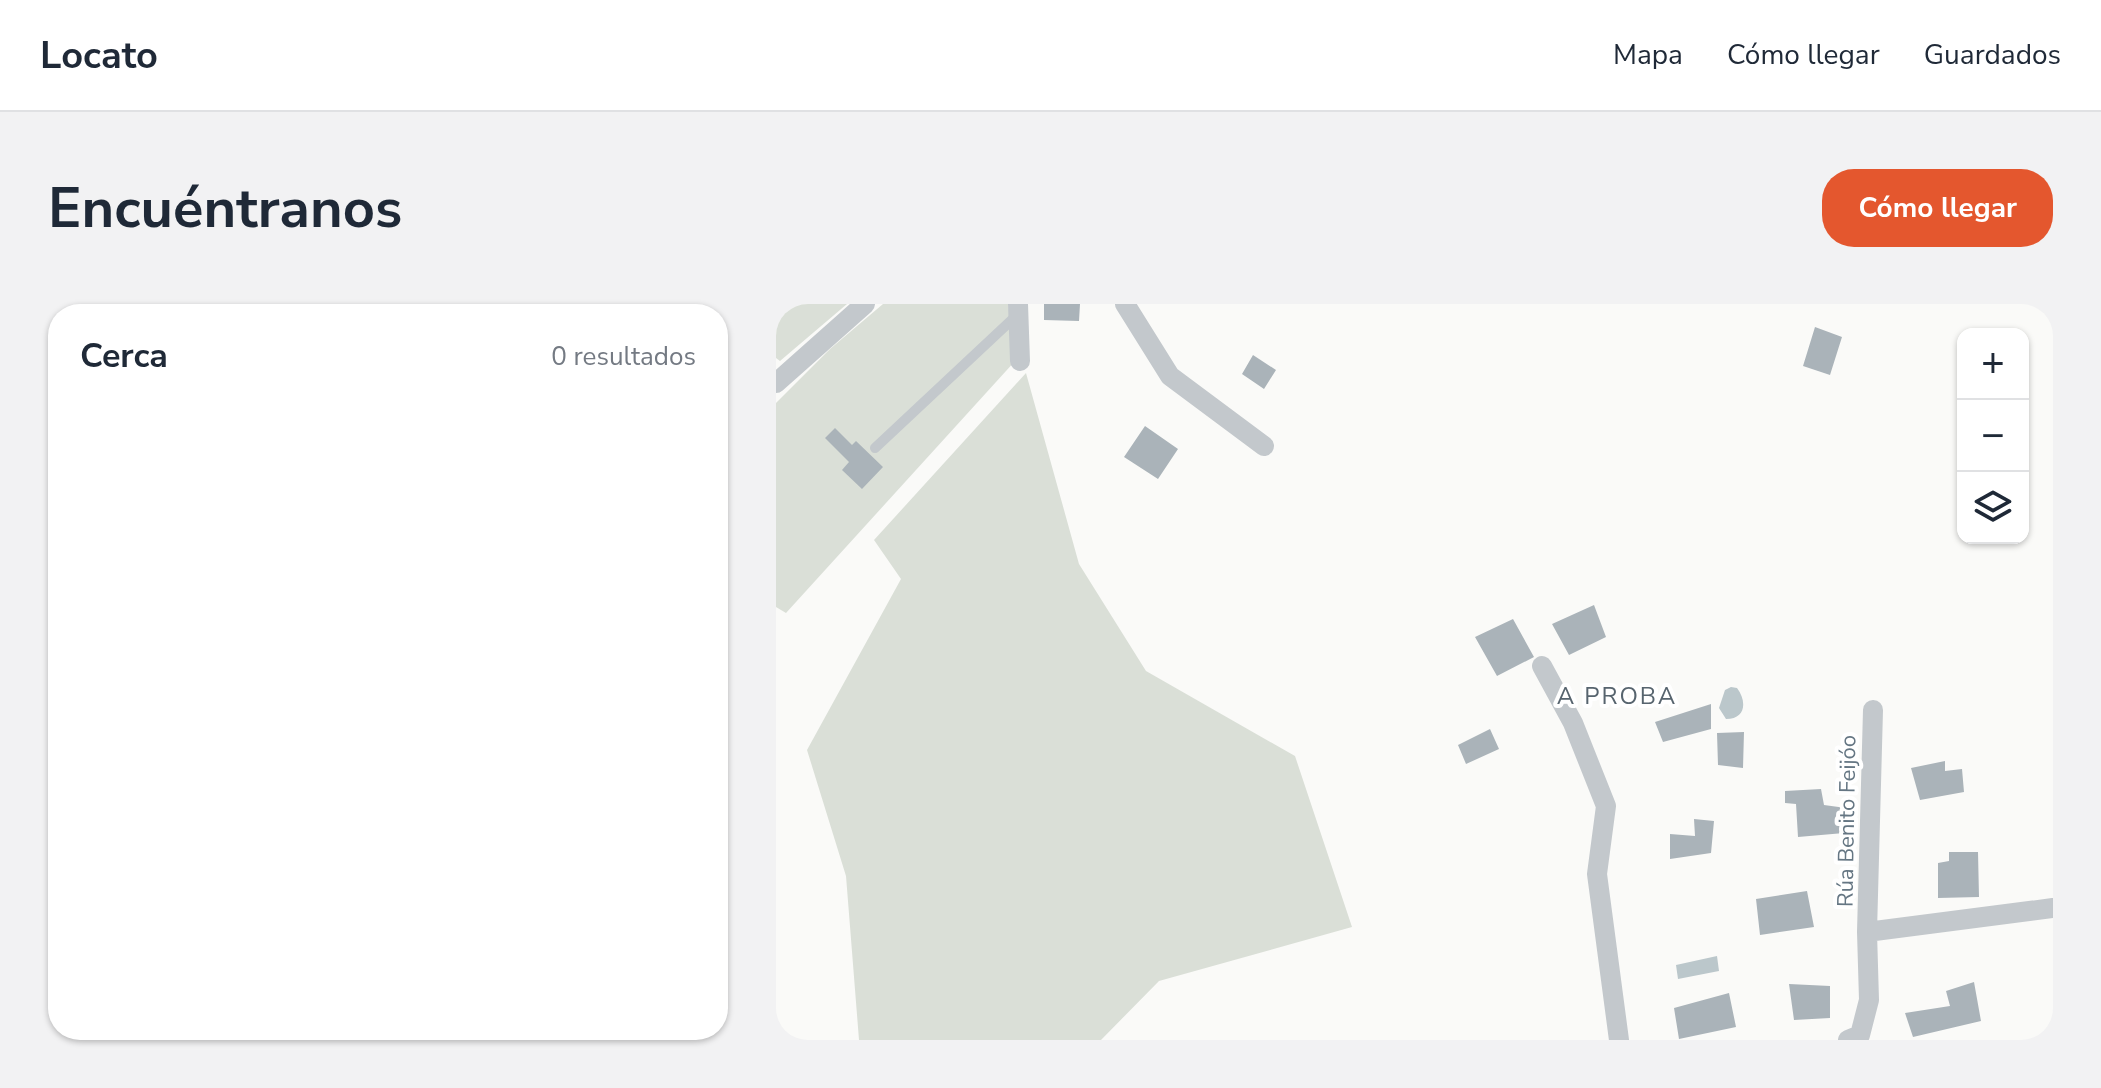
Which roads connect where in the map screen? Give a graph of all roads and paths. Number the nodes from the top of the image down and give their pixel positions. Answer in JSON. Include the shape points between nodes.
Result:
{"nodes":[{"id":1,"x":865,"y":304,"type":"edge"},
{"id":2,"x":1125,"y":304,"type":"edge"},
{"id":3,"x":1019,"y":308,"type":"edge"},
{"id":4,"x":1020,"y":361,"type":"dead end"},
{"id":5,"x":776,"y":383,"type":"edge"},
{"id":6,"x":1264,"y":446,"type":"dead end"},
{"id":7,"x":875,"y":448,"type":"dead end"},
{"id":8,"x":1542,"y":666,"type":"dead end"},
{"id":9,"x":1873,"y":710,"type":"dead end"},
{"id":10,"x":2053,"y":908,"type":"edge"},
{"id":11,"x":1867,"y":932,"type":"junction"},
{"id":12,"x":1619,"y":1040,"type":"edge"},
{"id":13,"x":1848,"y":1040,"type":"edge"}],
"edges":[{"from":1,"to":5,"type":"street"},
{"from":2,"to":6,"type":"street","via":[[1170,376]]},
{"from":3,"to":4,"type":"street"},
{"from":3,"to":7,"type":"lane"},
{"from":8,"to":12,"type":"street","via":[[1573,723],[1606,806],[1597,874]]},
{"from":9,"to":11,"type":"street","name":"Rúa Benito Feijóo"},
{"from":10,"to":11,"type":"street","name":"Rúa Benito Feijóo"},
{"from":11,"to":13,"type":"street","name":"Rúa Benito Feijóo","via":[[1869,1000],[1860,1035]]}]}
